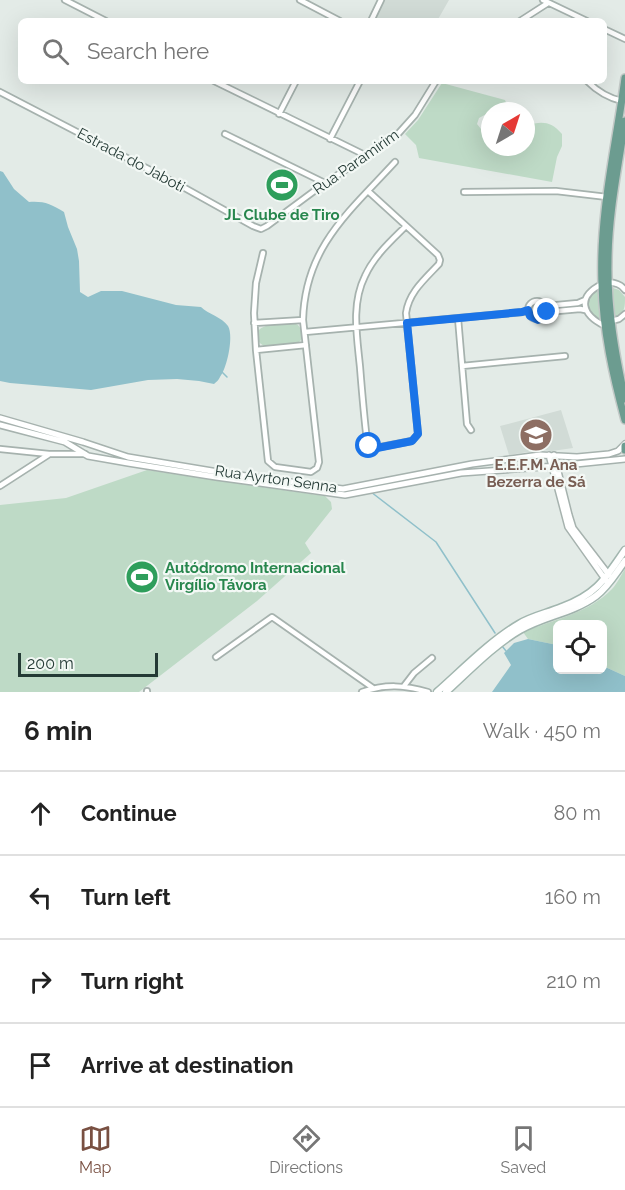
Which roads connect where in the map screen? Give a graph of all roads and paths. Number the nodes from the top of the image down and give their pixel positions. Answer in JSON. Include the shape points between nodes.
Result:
{"nodes":[{"id":1,"x":65,"y":0,"type":"edge"},
{"id":2,"x":300,"y":0,"type":"edge"},
{"id":3,"x":381,"y":0,"type":"edge"},
{"id":4,"x":545,"y":1,"type":"edge"},
{"id":5,"x":100,"y":18,"type":"edge"},
{"id":6,"x":329,"y":18,"type":"edge"},
{"id":7,"x":372,"y":18,"type":"edge"},
{"id":8,"x":524,"y":18,"type":"edge"},
{"id":9,"x":581,"y":18,"type":"edge"},
{"id":10,"x":607,"y":30,"type":"edge"},
{"id":11,"x":625,"y":39,"type":"edge"},
{"id":12,"x":625,"y":78,"type":"edge"},
{"id":13,"x":220,"y":84,"type":"edge"},
{"id":14,"x":294,"y":84,"type":"edge"},
{"id":15,"x":358,"y":84,"type":"edge"},
{"id":16,"x":434,"y":84,"type":"edge"},
{"id":17,"x":591,"y":84,"type":"edge"},
{"id":18,"x":0,"y":92,"type":"edge"},
{"id":19,"x":622,"y":101,"type":"junction"},
{"id":20,"x":279,"y":114,"type":"junction"},
{"id":21,"x":625,"y":121,"type":"edge"},
{"id":22,"x":225,"y":134,"type":"dead end"},
{"id":23,"x":330,"y":139,"type":"junction"},
{"id":24,"x":367,"y":156,"type":"junction"},
{"id":25,"x":395,"y":162,"type":"dead end"},
{"id":26,"x":325,"y":183,"type":"junction"},
{"id":27,"x":368,"y":191,"type":"junction"},
{"id":28,"x":464,"y":192,"type":"dead end"},
{"id":29,"x":607,"y":197,"type":"junction"},
{"id":30,"x":406,"y":225,"type":"junction"},
{"id":31,"x":261,"y":229,"type":"joint"},
{"id":32,"x":262,"y":252,"type":"dead end"},
{"id":33,"x":605,"y":283,"type":"junction"},
{"id":34,"x":625,"y":290,"type":"edge"},
{"id":35,"x":585,"y":300,"type":"junction"},
{"id":36,"x":570,"y":303,"type":"junction"},
{"id":37,"x":546,"y":306,"type":"junction"},
{"id":38,"x":528,"y":310,"type":"junction"},
{"id":39,"x":571,"y":310,"type":"junction"},
{"id":40,"x":585,"y":310,"type":"junction"},
{"id":41,"x":547,"y":312,"type":"junction"},
{"id":42,"x":625,"y":314,"type":"edge"},
{"id":43,"x":458,"y":318,"type":"junction"},
{"id":44,"x":303,"y":320,"type":"junction"},
{"id":45,"x":254,"y":323,"type":"junction"},
{"id":46,"x":407,"y":323,"type":"junction"},
{"id":47,"x":608,"y":323,"type":"junction"},
{"id":48,"x":356,"y":327,"type":"junction"},
{"id":49,"x":305,"y":332,"type":"junction"},
{"id":50,"x":306,"y":345,"type":"junction"},
{"id":51,"x":256,"y":350,"type":"junction"},
{"id":52,"x":565,"y":356,"type":"dead end"},
{"id":53,"x":462,"y":366,"type":"junction"},
{"id":54,"x":625,"y":399,"type":"edge"},
{"id":55,"x":0,"y":418,"type":"edge"},
{"id":56,"x":625,"y":420,"type":"edge"},
{"id":57,"x":0,"y":425,"type":"edge"},
{"id":58,"x":471,"y":430,"type":"dead end"},
{"id":59,"x":83,"y":442,"type":"junction"},
{"id":60,"x":625,"y":447,"type":"edge"},
{"id":61,"x":0,"y":449,"type":"edge"},
{"id":62,"x":78,"y":449,"type":"junction"},
{"id":63,"x":49,"y":454,"type":"junction"},
{"id":64,"x":73,"y":454,"type":"junction"},
{"id":65,"x":85,"y":454,"type":"junction"},
{"id":66,"x":552,"y":455,"type":"junction"},
{"id":67,"x":625,"y":459,"type":"edge"},
{"id":68,"x":554,"y":466,"type":"junction"},
{"id":69,"x":0,"y":486,"type":"edge"},
{"id":70,"x":344,"y":492,"type":"junction"},
{"id":71,"x":625,"y":550,"type":"edge"},
{"id":72,"x":625,"y":561,"type":"edge"},
{"id":73,"x":608,"y":579,"type":"junction"},
{"id":74,"x":216,"y":657,"type":"dead end"},
{"id":75,"x":432,"y":657,"type":"dead end"},
{"id":76,"x":404,"y":686,"type":"junction"},
{"id":77,"x":373,"y":688,"type":"junction"},
{"id":78,"x":362,"y":692,"type":"edge"},
{"id":79,"x":428,"y":692,"type":"edge"},
{"id":80,"x":437,"y":692,"type":"edge"},
{"id":81,"x":446,"y":692,"type":"edge"}],
"edges":[{"from":1,"to":5,"type":"street"},
{"from":2,"to":6,"type":"street"},
{"from":3,"to":7,"type":"street"},
{"from":4,"to":8,"type":"street"},
{"from":4,"to":9,"type":"street"},
{"from":10,"to":11,"type":"street"},
{"from":12,"to":19,"type":"main road"},
{"from":13,"to":20,"type":"street"},
{"from":14,"to":20,"type":"street"},
{"from":15,"to":23,"type":"street"},
{"from":16,"to":24,"type":"street","name":"Rua Paramirim","via":[[409,122]]},
{"from":17,"to":19,"type":"street"},
{"from":18,"to":31,"type":"street","name":"Estrada do Jaboti"},
{"from":19,"to":29,"type":"main road"},
{"from":20,"to":23,"type":"street"},
{"from":21,"to":33,"type":"main road"},
{"from":22,"to":26,"type":"street"},
{"from":23,"to":24,"type":"street"},
{"from":24,"to":26,"type":"street","name":"Rua Paramirim"},
{"from":25,"to":27,"type":"street"},
{"from":26,"to":31,"type":"street","name":"Rua Paramirim"},
{"from":27,"to":30,"type":"street"},
{"from":27,"to":44,"type":"street","via":[[333,230],[318,255],[306,291]]},
{"from":28,"to":29,"type":"street","via":[[556,191]]},
{"from":29,"to":33,"type":"main road"},
{"from":30,"to":46,"type":"street","via":[[440,260],[410,298]]},
{"from":30,"to":48,"type":"street","via":[[378,255],[365,276],[357,298]]},
{"from":32,"to":45,"type":"street"},
{"from":33,"to":34,"type":"street","via":[[616,283]]},
{"from":33,"to":35,"type":"street","via":[[593,289]]},
{"from":33,"to":47,"type":"main road"},
{"from":35,"to":36,"type":"street"},
{"from":35,"to":40,"type":"street"},
{"from":36,"to":37,"type":"street"},
{"from":36,"to":39,"type":"street"},
{"from":37,"to":38,"type":"street","via":[[535,301]]},
{"from":37,"to":41,"type":"street"},
{"from":38,"to":41,"type":"street","via":[[538,320]]},
{"from":38,"to":43,"type":"street"},
{"from":39,"to":40,"type":"street"},
{"from":39,"to":41,"type":"street"},
{"from":40,"to":47,"type":"street","via":[[589,316]]},
{"from":42,"to":47,"type":"street"},
{"from":43,"to":46,"type":"street"},
{"from":43,"to":53,"type":"street"},
{"from":44,"to":45,"type":"street"},
{"from":44,"to":49,"type":"street"},
{"from":45,"to":51,"type":"street"},
{"from":46,"to":48,"type":"street"},
{"from":46,"to":48,"type":"street","via":[[418,434],[412,441],[377,448],[367,441]]},
{"from":47,"to":54,"type":"main road"},
{"from":47,"to":56,"type":"main road","via":[[613,373]]},
{"from":48,"to":49,"type":"street"},
{"from":49,"to":50,"type":"street"},
{"from":50,"to":51,"type":"street"},
{"from":50,"to":51,"type":"street","via":[[319,462],[311,472],[275,467],[268,461]]},
{"from":52,"to":53,"type":"street"},
{"from":53,"to":58,"type":"street","via":[[467,424]]},
{"from":55,"to":59,"type":"street","name":"Rua Ayrton Senna"},
{"from":57,"to":62,"type":"street"},
{"from":59,"to":62,"type":"street"},
{"from":59,"to":70,"type":"street","name":"Rua Ayrton Senna","via":[[128,457]]},
{"from":60,"to":66,"type":"street","name":"Rua Ayrton Senna","via":[[609,454]]},
{"from":61,"to":63,"type":"street"},
{"from":62,"to":64,"type":"street"},
{"from":62,"to":65,"type":"street"},
{"from":63,"to":64,"type":"street"},
{"from":63,"to":69,"type":"street"},
{"from":64,"to":65,"type":"street"},
{"from":65,"to":70,"type":"street","name":"Rua Ayrton Senna","via":[[139,465]]},
{"from":66,"to":68,"type":"street"},
{"from":66,"to":70,"type":"street","name":"Rua Ayrton Senna","via":[[472,464]]},
{"from":67,"to":68,"type":"street","name":"Rua Ayrton Senna"},
{"from":68,"to":70,"type":"street","name":"Rua Ayrton Senna","via":[[461,472]]},
{"from":68,"to":73,"type":"street","via":[[573,528]]},
{"from":71,"to":73,"type":"main road"},
{"from":72,"to":73,"type":"main road"},
{"from":73,"to":80,"type":"main road","via":[[576,602],[515,626]]},
{"from":73,"to":81,"type":"main road","via":[[601,592],[586,602],[519,630]]},
{"from":74,"to":77,"type":"street","via":[[272,617]]},
{"from":75,"to":76,"type":"street"},
{"from":76,"to":77,"type":"street"},
{"from":76,"to":79,"type":"street"},
{"from":77,"to":78,"type":"street"}]}
